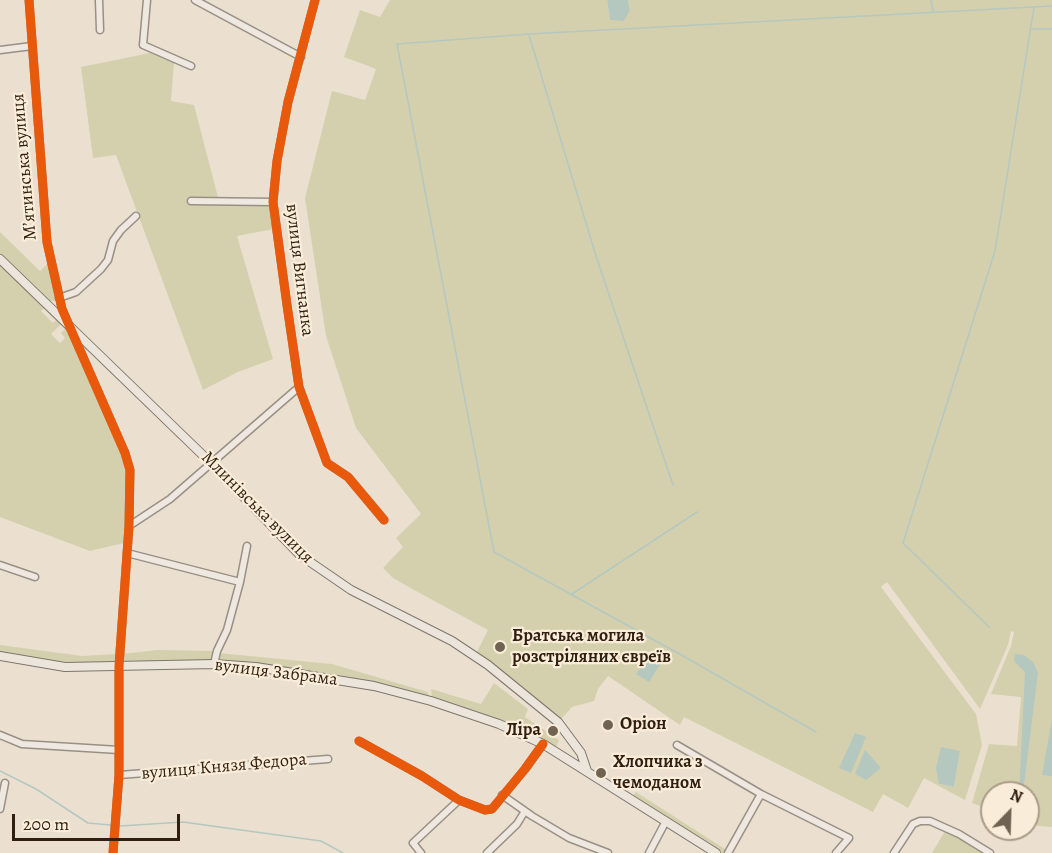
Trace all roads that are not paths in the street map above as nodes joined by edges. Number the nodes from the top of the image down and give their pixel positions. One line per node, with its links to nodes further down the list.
1 (29, 0): 7 (street, Мʼятинська вулиця)
2 (99, 0): 6 (street)
3 (147, 0): 10 (street)
4 (195, 0): 9 (street)
5 (315, 0): 9 (street, вулиця Вигнанка)
6 (100, 30)
7 (32, 46): 8 (street); 15 (street, Мʼятинська вулиця)
8 (0, 50)
9 (301, 57): 12 (street, вулиця Вигнанка)
10 (191, 66)
11 (191, 201): 12 (street)
12 (273, 202): 17 (street, вулиця Вигнанка)
13 (136, 216): 15 (street)
14 (0, 259): 16 (main road, Млинівська вулиця)
15 (59, 298): 16 (street, Мʼятинська вулиця)
16 (71, 329): 18 (main road, Млинівська вулиця); 20 (street, Мʼятинська вулиця)
17 (299, 387): 18 (street); 19 (street, вулиця Вигнанка)
18 (212, 464): 20 (street); 35 (main road, Млинівська вулиця)
19 (384, 520)
20 (129, 526): 22 (street, Мʼятинська вулиця)
21 (247, 546): 25 (street)
22 (126, 553): 25 (street); 28 (street, Мʼятинська вулиця)
23 (0, 565): 24 (street)
24 (35, 577)
25 (240, 582): 27 (street)
26 (0, 656): 28 (main road, вулиця Забрама)
27 (214, 664): 28 (main road, вулиця Забрама); 31 (main road, вулиця Забрама)
28 (119, 666): 33 (street, Мʼятинська вулиця)
29 (0, 735): 33 (street)
30 (359, 741): 40 (street)
31 (543, 744): 35 (main road, вулиця Забрама); 39 (street)
32 (677, 745): 38 (street)
33 (119, 750): 36 (street, Мʼятинська вулиця)
34 (328, 759): 36 (street, вулиця Князя Федора)
35 (587, 771): 43 (main road, вулиця Забрама)
36 (119, 776): 44 (street, Мʼятинська вулиця)
37 (5, 783): 41 (street)
38 (761, 794): 50 (street); 51 (street)
39 (502, 795): 40 (street); 42 (street)
40 (459, 800): 45 (street)
41 (0, 809)
42 (525, 811): 46 (street); 47 (street)
43 (666, 821): 48 (street); 49 (main road, вулиця Забрама)
44 (113, 853)
45 (421, 853)
46 (487, 853)
47 (608, 853)
48 (649, 853)
49 (716, 853)
50 (728, 853)
51 (836, 853)
52 (894, 853): 53 (street)
53 (990, 853)

